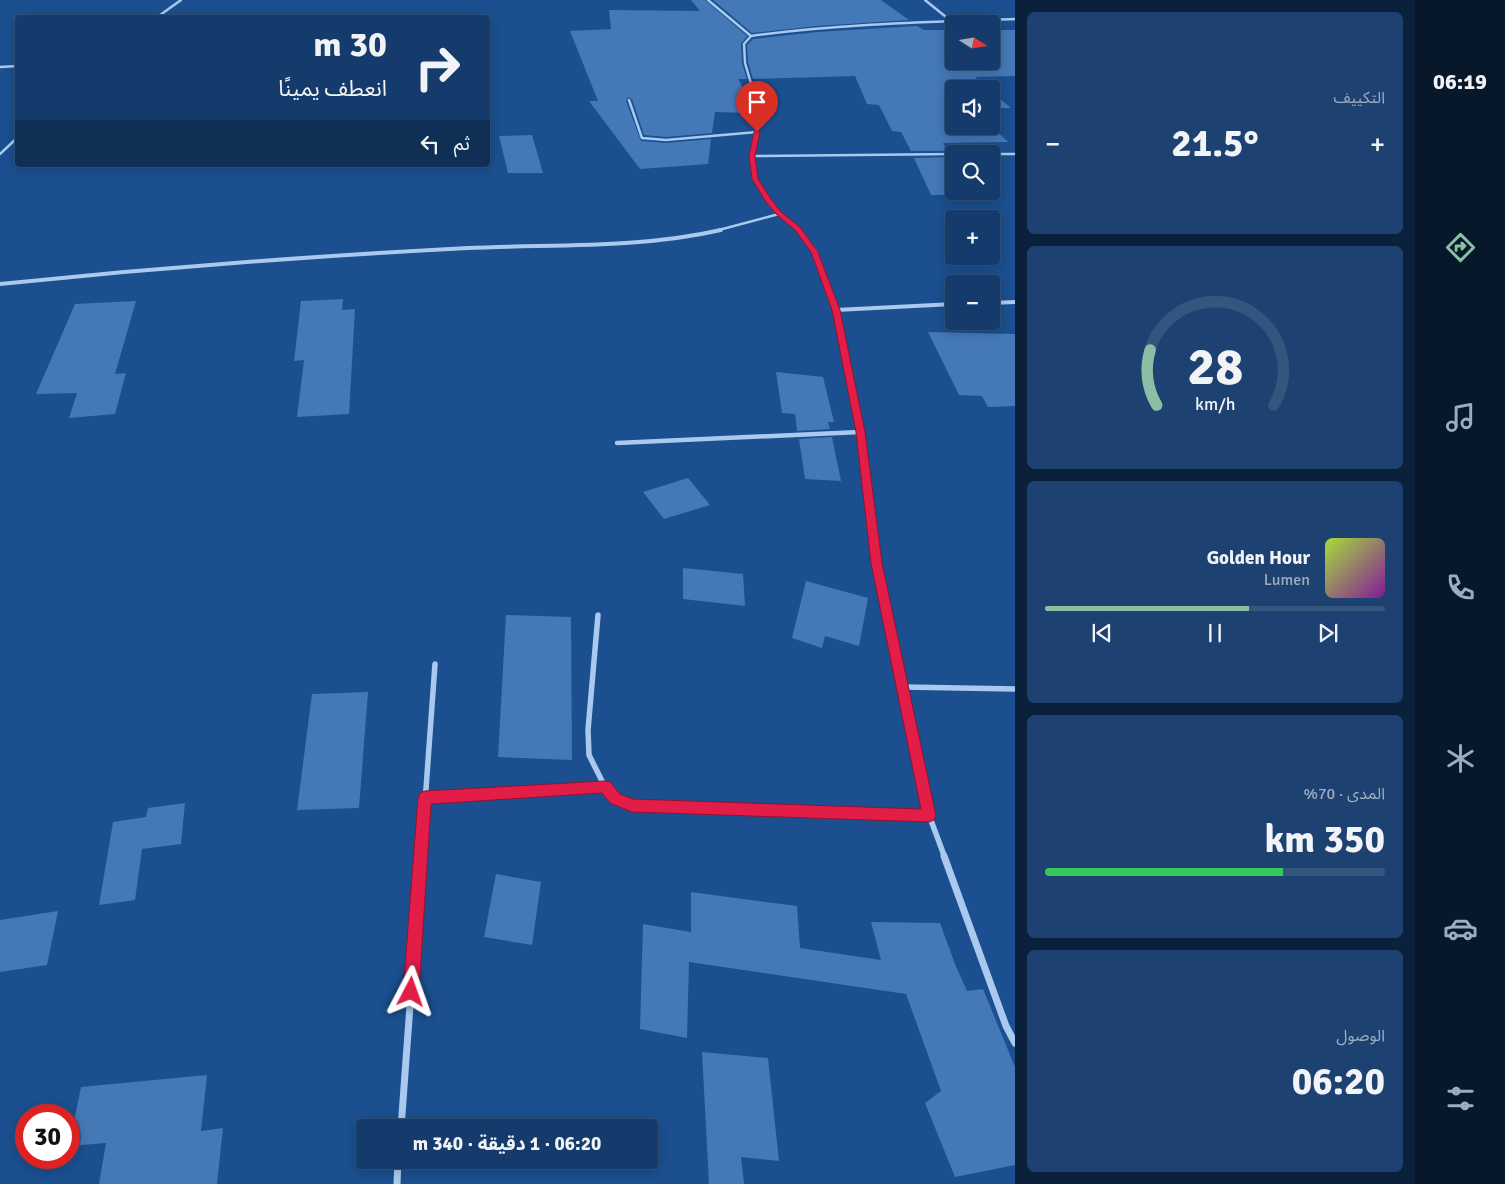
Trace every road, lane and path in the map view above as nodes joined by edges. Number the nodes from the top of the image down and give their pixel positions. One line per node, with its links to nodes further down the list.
1 (181, 0): 4 (street)
2 (708, 0): 9 (street)
3 (924, 0): 5 (street)
4 (160, 15)
5 (945, 17)
6 (1015, 19): 7 (street)
7 (1000, 20)
8 (945, 22): 9 (street)
9 (750, 36): 13 (street)
10 (15, 66): 11 (street)
11 (0, 67)
12 (629, 100): 13 (street)
13 (757, 132): 19 (street)
14 (15, 140): 15 (street)
15 (0, 154)
16 (945, 154): 19 (street)
17 (1000, 154): 18 (street)
18 (1015, 154)
19 (752, 156): 20 (street)
20 (779, 214): 21 (street); 25 (street)
21 (0, 284)
22 (1015, 302): 23 (street)
23 (1000, 303)
24 (945, 304): 25 (street)
25 (836, 310): 26 (street)
26 (860, 432): 27 (street); 30 (street)
27 (617, 443)
28 (598, 615): 32 (street)
29 (435, 664): 33 (street)
30 (903, 687): 31 (street); 34 (street)
31 (1015, 689)
32 (605, 787): 33 (street); 34 (street)
33 (425, 798): 36 (street)
34 (929, 816): 35 (street)
35 (1015, 1043)
36 (402, 1119)
37 (397, 1169): 38 (street)
38 (396, 1184)

